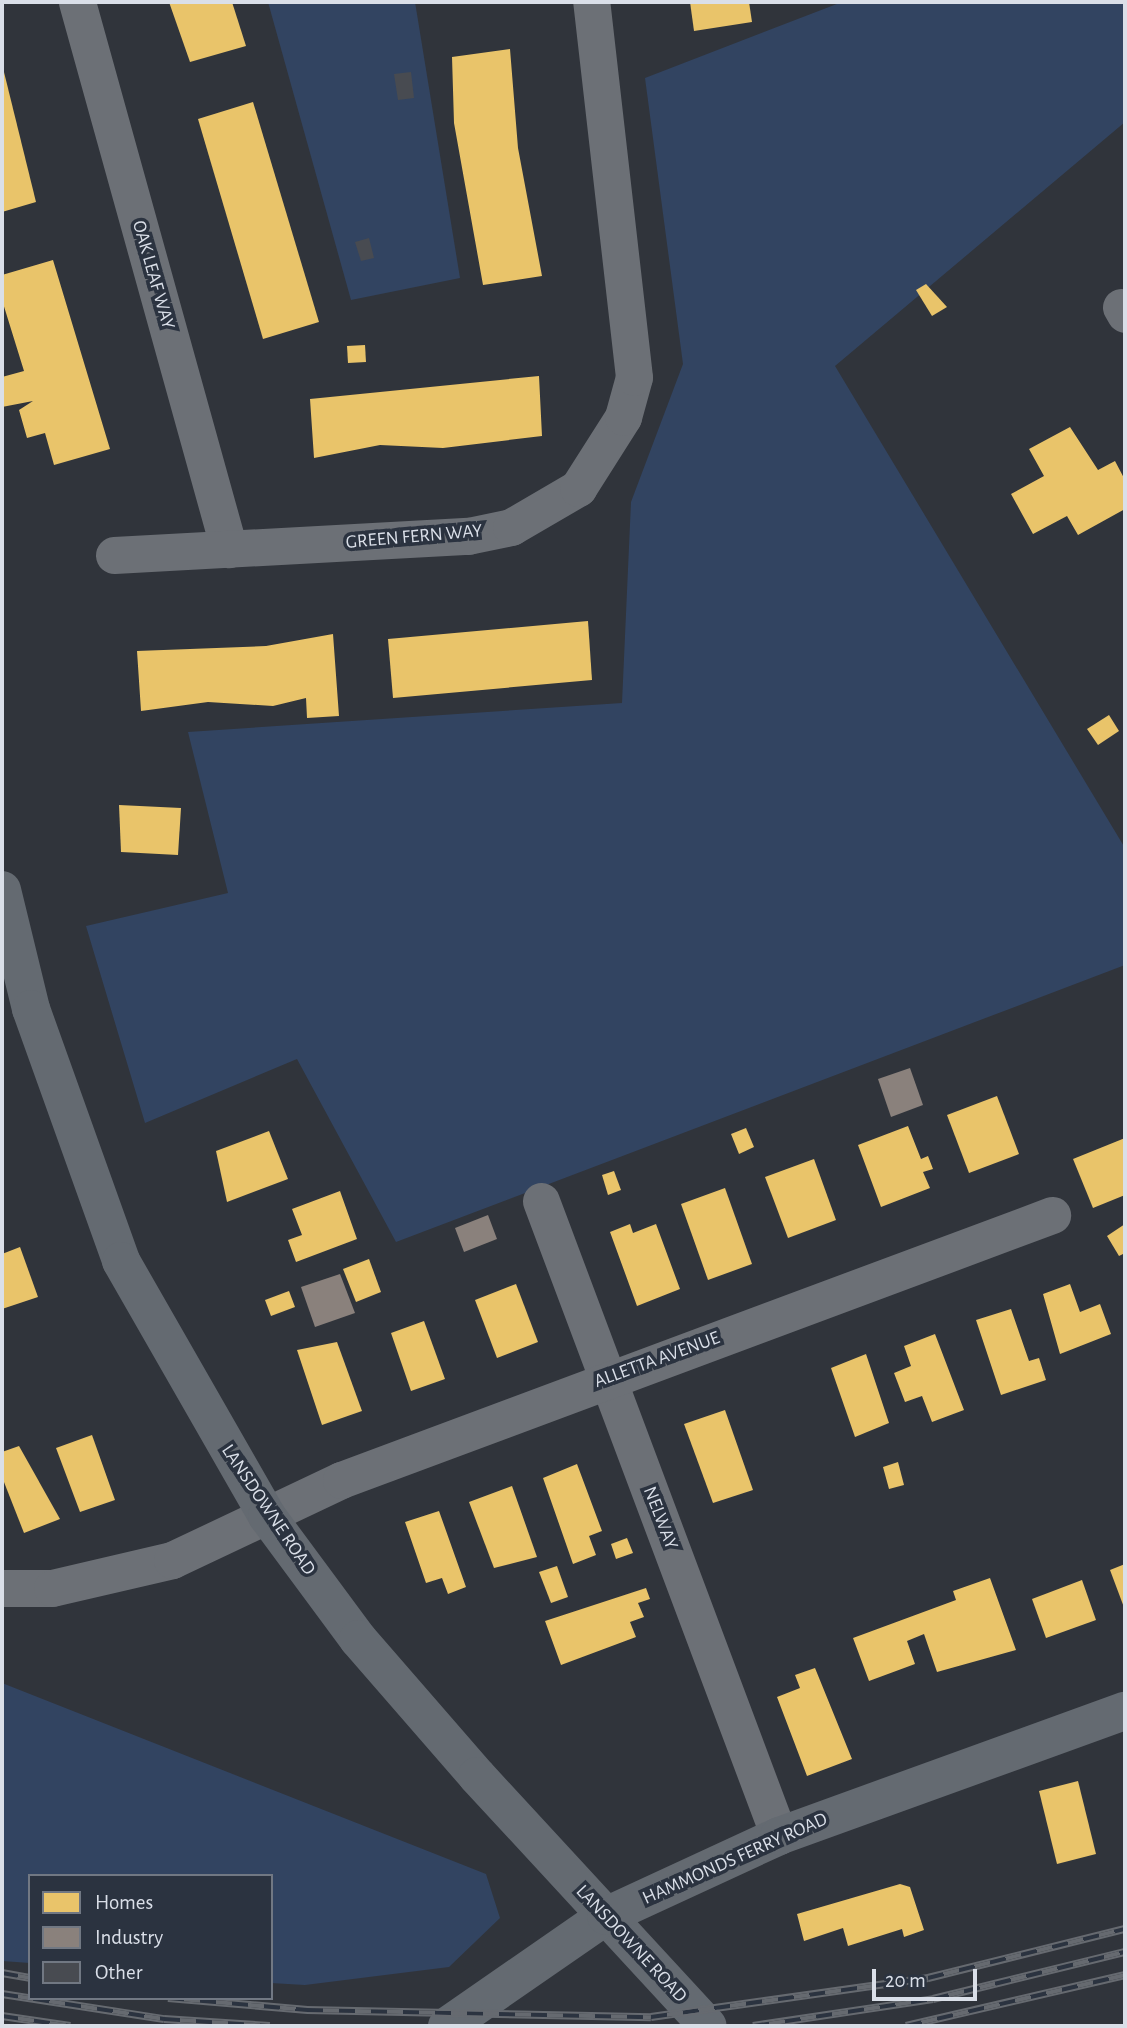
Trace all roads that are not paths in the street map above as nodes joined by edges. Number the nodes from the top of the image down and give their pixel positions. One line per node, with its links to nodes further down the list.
1 (77, 2): 3 (street, OAK LEAF WAY)
2 (592, 2): 3 (street, GREEN FERN WAY)
3 (229, 549): 4 (street, GREEN FERN WAY)
4 (114, 555)
5 (2, 890): 9 (street, LANSDOWNE ROAD)
6 (541, 1201): 8 (street, NELWAY)
7 (1052, 1215): 8 (street, ALLETTA AVENUE)
8 (607, 1378): 9 (street, ALLETTA AVENUE); 12 (street, NELWAY)
9 (267, 1516): 10 (street, ALLETTA AVENUE); 13 (street, LANSDOWNE ROAD)
10 (2, 1588)
11 (1125, 1711): 12 (street, HAMMONDS FERRY ROAD)
12 (779, 1836): 13 (street, HAMMONDS FERRY ROAD)
13 (606, 1916): 14 (street, HAMMONDS FERRY ROAD); 15 (street, LANSDOWNE ROAD)
14 (447, 2026)
15 (708, 2026)

